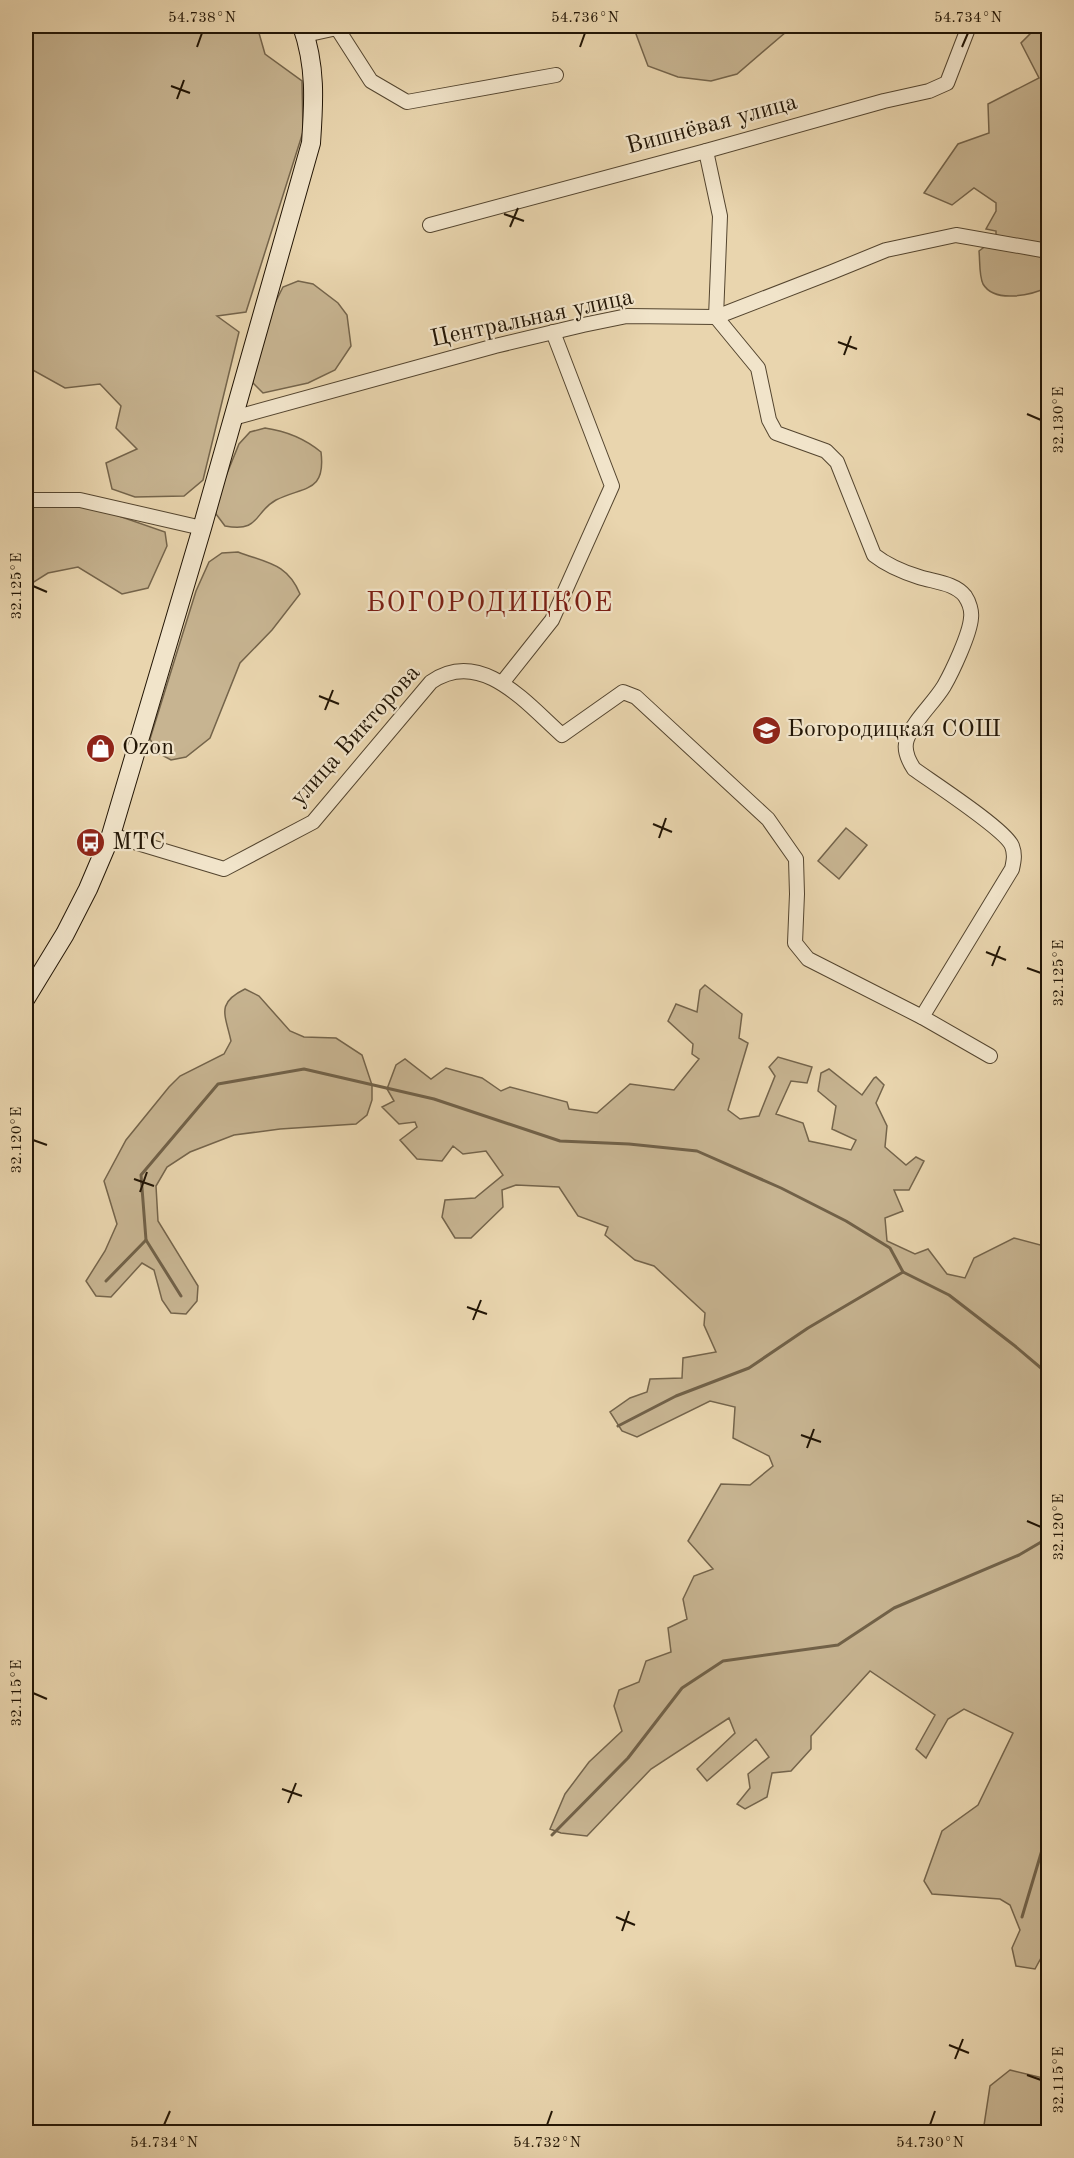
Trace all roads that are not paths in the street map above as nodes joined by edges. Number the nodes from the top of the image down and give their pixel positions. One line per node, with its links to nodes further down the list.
1 (969, 26): 4 (street, Вишнёвая улица)
2 (303, 30): 3 (street); 9 (street)
3 (556, 75)
4 (706, 151): 5 (street, Вишнёвая улица); 7 (street)
5 (430, 225)
6 (1048, 251): 7 (street, Центральная улица)
7 (716, 316): 8 (street, Центральная улица); 15 (street)
8 (553, 332): 9 (street, Центральная улица); 12 (street)
9 (233, 418): 11 (street)
10 (26, 500): 11 (street)
11 (202, 528): 13 (street)
12 (502, 683): 13 (street, улица Викторова); 15 (street, улица Викторова)
13 (111, 835): 14 (street)
14 (26, 999)
15 (922, 1017): 16 (street)
16 (990, 1056)

